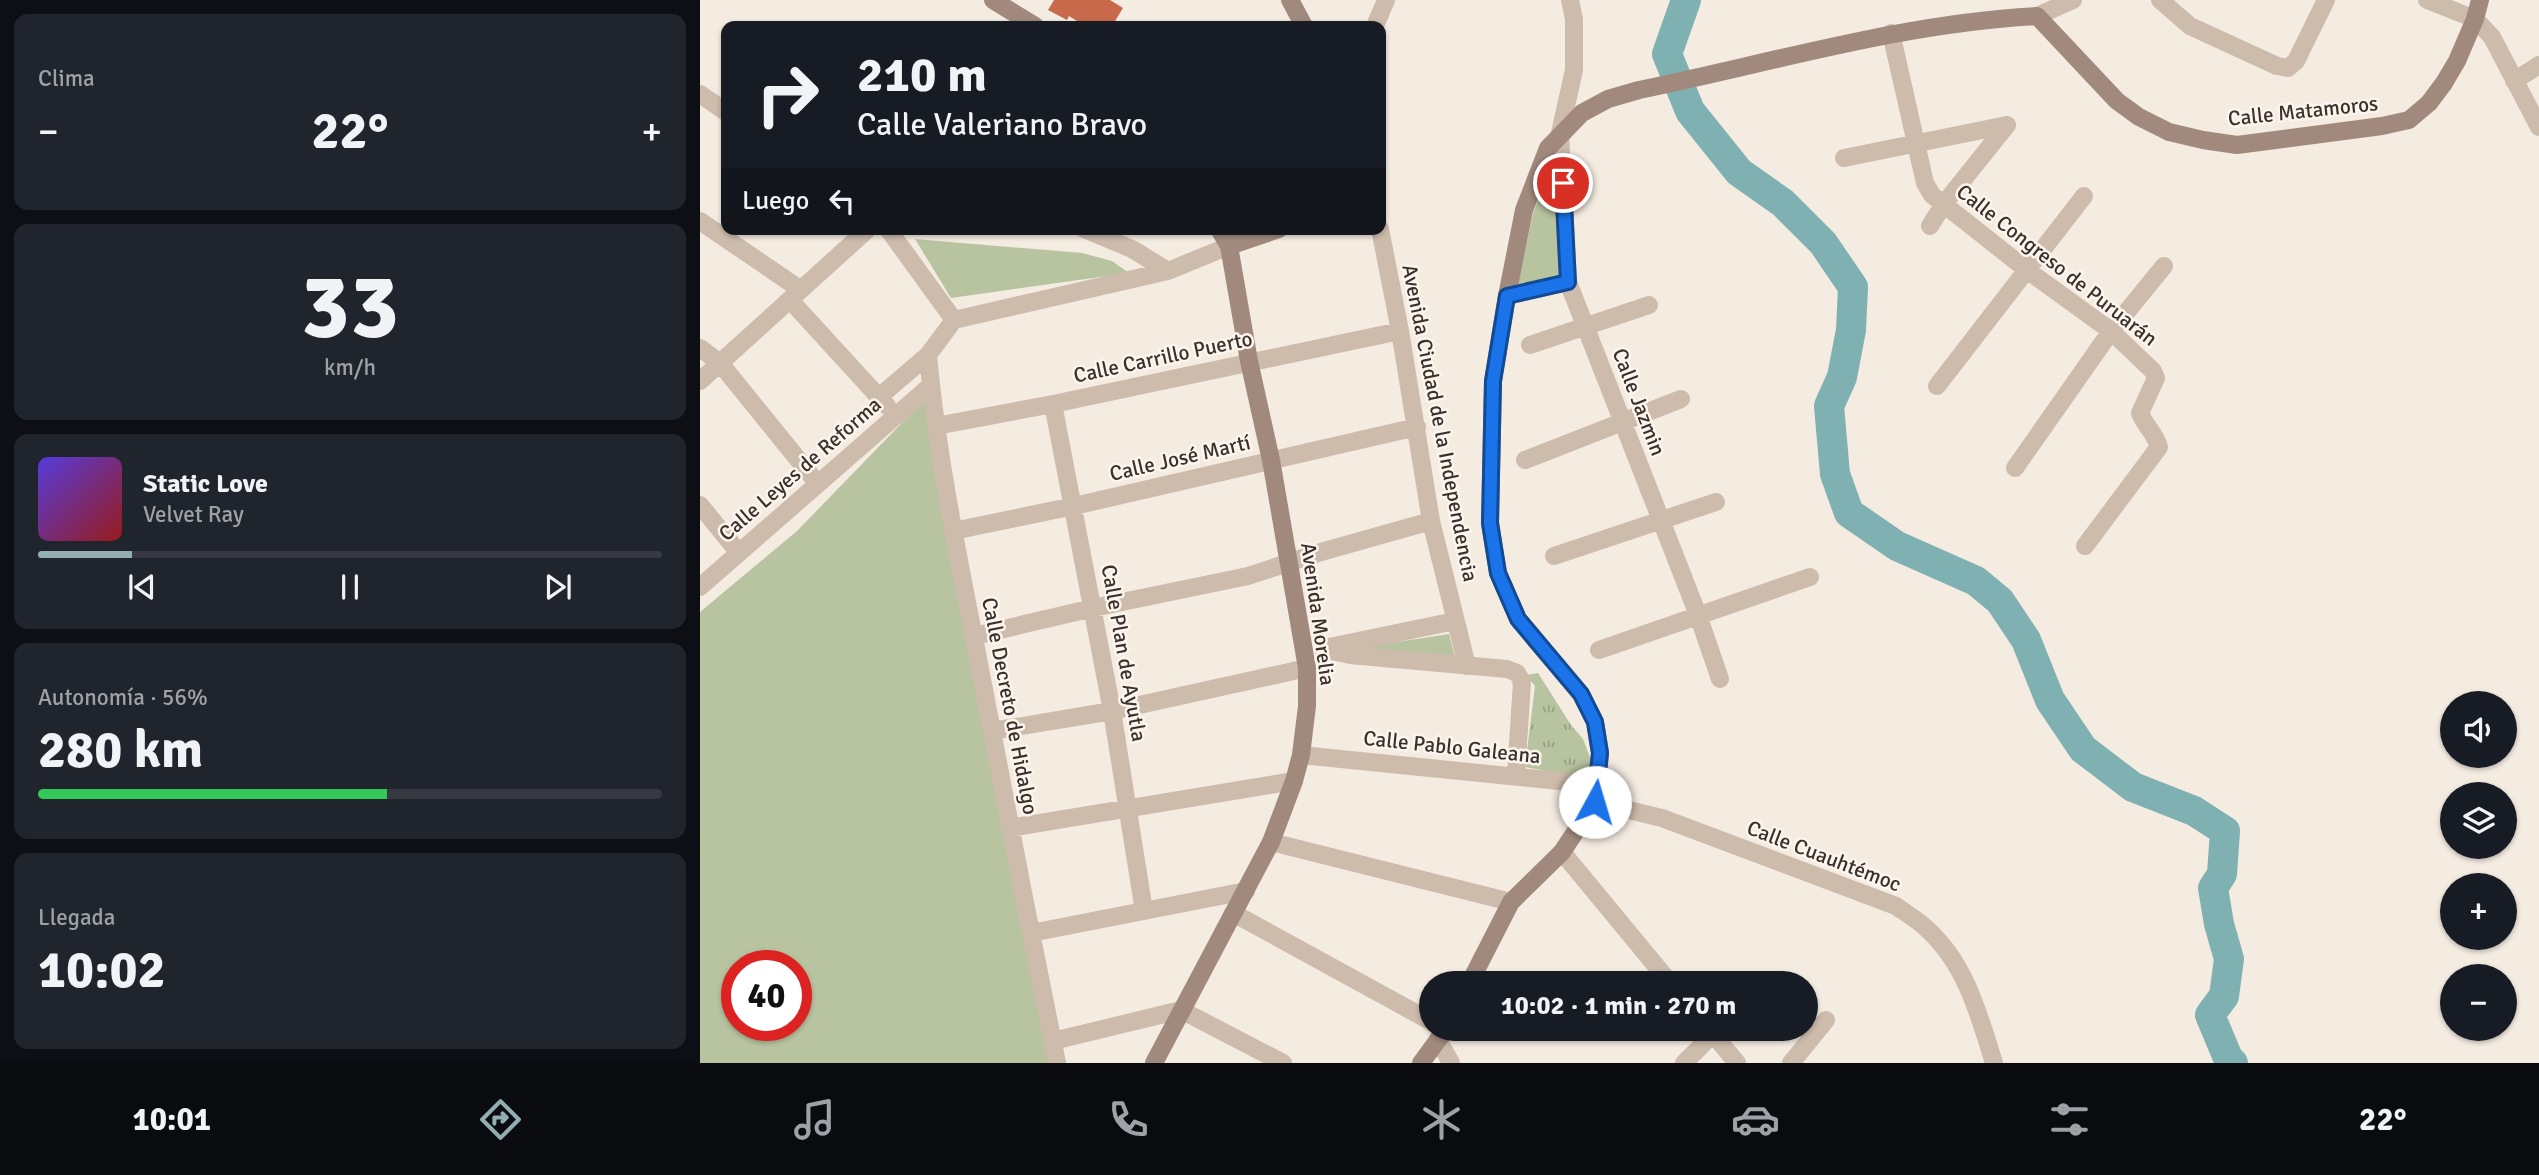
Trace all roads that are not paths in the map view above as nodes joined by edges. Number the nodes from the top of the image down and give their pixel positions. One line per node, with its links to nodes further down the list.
1 (993, 0): 12 (street)
2 (1290, 0): 13 (street)
3 (1386, 0): 14 (street)
4 (1570, 0): 21 (street, Calle Jazmin)
5 (2073, 0): 10 (street)
6 (2160, 0): 7 (street)
7 (2326, 0)
8 (2427, 0): 11 (street)
9 (2480, 0): 11 (street)
10 (2037, 16): 11 (street, Calle Matamoros); 15 (street)
11 (2475, 19): 17 (street)
12 (1027, 21)
13 (1301, 21)
14 (1377, 21)
15 (1891, 33): 21 (street); 22 (street, Calle Congreso de Puruarán)
16 (2539, 65): 17 (street)
17 (2514, 81): 20 (street)
18 (700, 94): 19 (street)
19 (721, 109)
20 (2539, 127)
21 (1560, 133): 38 (street, Calle Jazmin); 40 (street)
22 (1915, 142): 23 (street); 25 (street, Calle Congreso de Puruarán); 25 (street)
23 (1844, 158)
24 (2084, 196): 36 (street)
25 (1943, 205): 27 (street); 36 (street, Calle Congreso de Puruarán)
26 (700, 221): 39 (street)
27 (1930, 226)
28 (862, 235): 39 (street)
29 (892, 235): 42 (street)
30 (1098, 235): 37 (street)
31 (1223, 235): 34 (street, Avenida Morelia)
32 (1261, 235): 34 (street)
33 (1381, 235): 44 (street, Avenida Ciudad de la Independencia)
34 (1229, 246): 37 (street); 49 (street, Avenida Morelia)
35 (2164, 266): 45 (street)
36 (2027, 270): 45 (street, Calle Congreso de Puruarán); 53 (street)
37 (1168, 271): 42 (street)
38 (1568, 282): 40 (street); 43 (street, Calle Jazmin)
39 (796, 295): 50 (street); 54 (street)
40 (1507, 296): 92 (street)
41 (1649, 305): 43 (street)
42 (954, 320): 48 (street, Calle Leyes de Reforma)
43 (1586, 328): 46 (street); 58 (street, Calle Jazmin)
44 (1400, 331): 49 (street, Calle Carrillo Puerto); 60 (street, Avenida Ciudad de la Independencia)
45 (2111, 331): 63 (street); 71 (street, Calle Congreso de Puruarán)
46 (1530, 345)
47 (700, 348): 50 (street)
48 (928, 355): 52 (street, Calle Decreto de Hidalgo); 54 (street, Calle Leyes de Reforma)
49 (1249, 361): 56 (street, Calle Carrillo Puerto); 61 (street, Avenida Morelia)
50 (720, 363): 51 (street); 64 (street)
51 (700, 381)
52 (930, 386): 57 (street, Calle Leyes de Reforma); 59 (street, Calle Decreto de Hidalgo)
53 (1937, 386)
54 (879, 397): 57 (street)
55 (1681, 399): 58 (street)
56 (1053, 404): 59 (street, Calle Carrillo Puerto); 67 (street, Calle Plan de Ayutla)
57 (896, 416): 64 (street, Calle Leyes de Reforma)
58 (1623, 422): 62 (street); 68 (street, Calle Jazmin)
59 (936, 426): 70 (street, Calle Decreto de Hidalgo)
60 (1417, 427): 61 (street, Calle José Martí); 69 (street, Avenida Ciudad de la Independencia)
61 (1271, 460): 67 (street, Calle José Martí); 74 (street, Avenida Morelia)
62 (1525, 460)
63 (2015, 468)
64 (818, 484): 72 (street, Calle Leyes de Reforma)
65 (1716, 502): 68 (street)
66 (700, 505): 72 (street)
67 (1074, 506): 70 (street, Calle José Martí); 77 (street, Calle Plan de Ayutla)
68 (1661, 521): 73 (street); 78 (street, Calle Jazmin)
69 (1431, 522): 74 (street); 79 (street, Avenida Ciudad de la Independencia)
70 (953, 531): 80 (street, Calle Decreto de Hidalgo)
71 (2085, 547)
72 (739, 553): 76 (street, Calle Leyes de Reforma)
73 (1554, 556)
74 (1288, 564): 77 (street); 82 (street, Avenida Morelia)
75 (1810, 577): 78 (street)
76 (700, 587)
77 (1093, 608): 80 (street); 87 (street, Calle Plan de Ayutla)
78 (1698, 615): 83 (street); 86 (street, Calle Jazmin)
79 (1455, 621): 81 (street); 84 (street, Avenida Ciudad de la Independencia)
80 (974, 636): 88 (street, Calle Decreto de Hidalgo)
81 (1323, 649): 82 (street); 84 (street)
82 (1303, 650): 85 (street, Avenida Morelia)
83 (1599, 650)
84 (1467, 666): 90 (street)
85 (1307, 668): 87 (street); 89 (street, Avenida Morelia)
86 (1720, 679)
87 (1112, 711): 88 (street); 93 (street, Calle Plan de Ayutla)
88 (992, 731): 94 (street, Calle Decreto de Hidalgo)
89 (1301, 755): 90 (street, Calle Pablo Galeana); 91 (street, Avenida Morelia)
90 (1516, 775): 92 (street, Calle Pablo Galeana)
91 (1294, 781): 93 (street); 95 (street, Avenida Morelia)
92 (1597, 794): 96 (street); 120 (street, Calle Cuauhtémoc)
93 (1128, 810): 94 (street); 99 (street, Calle Plan de Ayutla)
94 (1009, 828): 101 (street, Calle Decreto de Hidalgo)
95 (1270, 842): 97 (street, Avenida Morelia); 98 (street)
96 (1562, 852): 98 (street); 103 (street)
97 (1246, 891): 99 (street); 100 (street, Avenida Morelia)
98 (1511, 902): 102 (street)
99 (1144, 911): 101 (street)
100 (1233, 913): 104 (street, Avenida Morelia); 105 (street)
101 (1031, 933): 107 (street, Calle Decreto de Hidalgo)
102 (1476, 971)
103 (1660, 971)
104 (1181, 1010): 107 (street); 113 (street, Avenida Morelia); 114 (street)
105 (1419, 1015)
106 (1826, 1020): 119 (street)
107 (1053, 1041): 112 (street, Calle Decreto de Hidalgo)
108 (1437, 1041): 115 (street)
109 (1445, 1041): 116 (street)
110 (1703, 1041): 117 (street)
111 (1719, 1041): 118 (street)
112 (1057, 1063)
113 (1154, 1063)
114 (1283, 1063)
115 (1421, 1063)
116 (1451, 1063)
117 (1684, 1063)
118 (1737, 1063)
119 (1791, 1063)
120 (1994, 1063)

